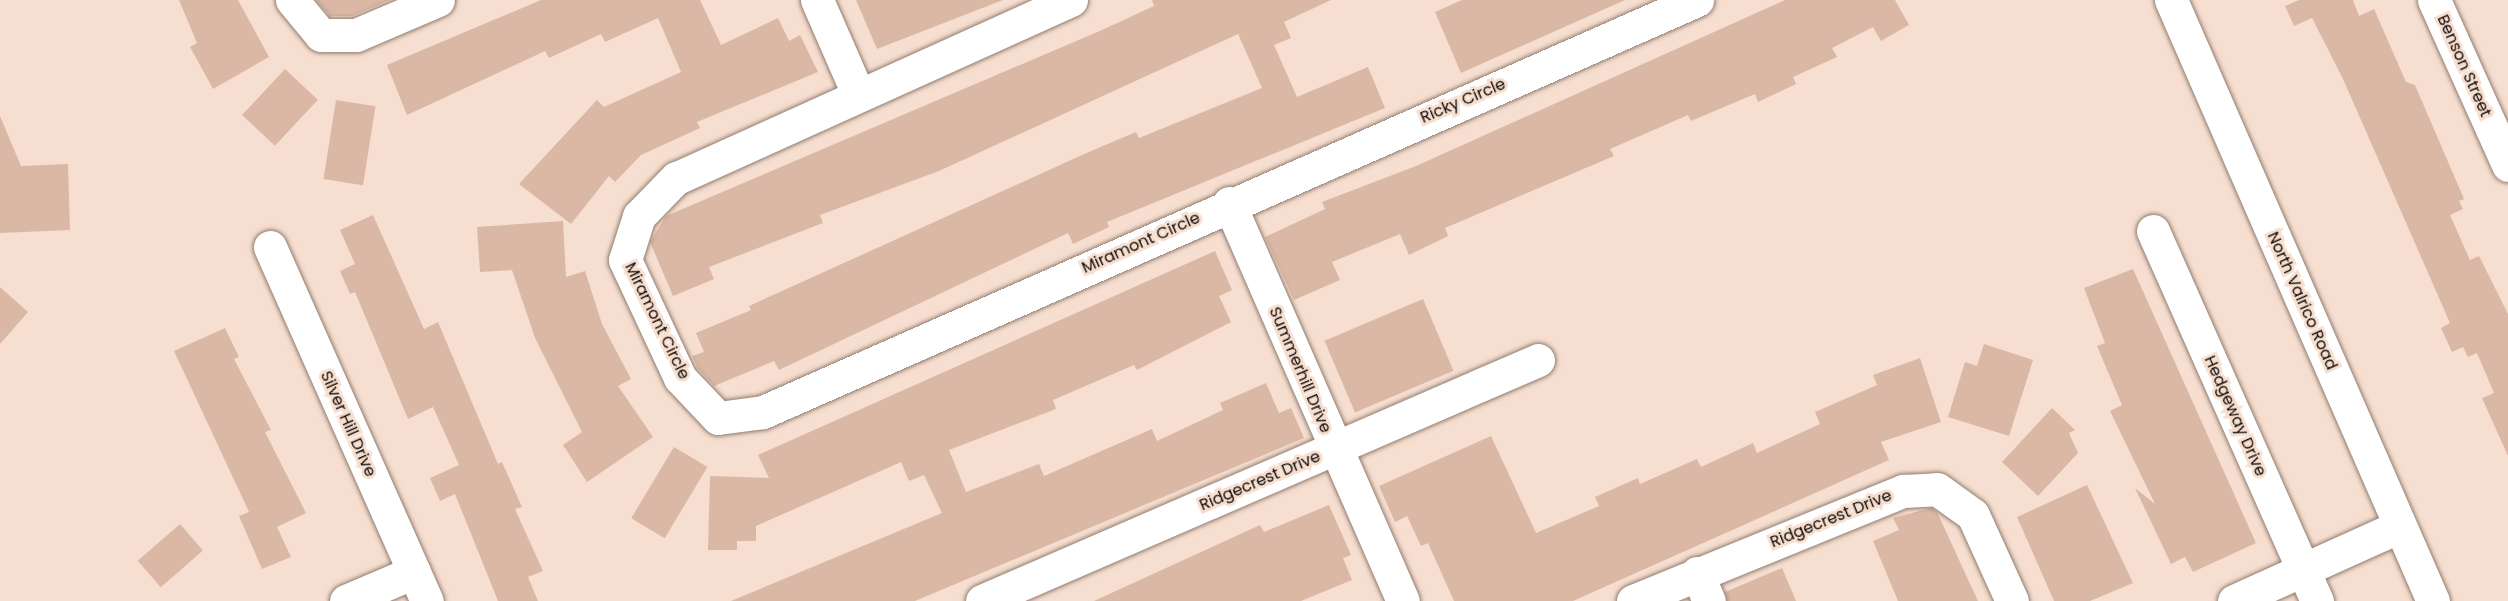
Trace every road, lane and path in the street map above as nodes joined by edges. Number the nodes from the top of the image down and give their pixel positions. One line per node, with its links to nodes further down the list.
1 (292, 0): 2 (street)
2 (438, 0)
3 (817, 0): 8 (street)
4 (1071, 0): 8 (street, Miramont Circle)
5 (1698, 0): 10 (street, Ricky Circle)
6 (2171, 0): 15 (street, North Valrico Road)
7 (2434, 0): 9 (street, Benson Street)
8 (858, 94): 10 (street, Miramont Circle)
9 (2508, 165)
10 (1229, 203): 14 (street, Summerhill Drive)
11 (2153, 231): 16 (street, Hedgeway Drive)
12 (270, 247): 17 (street, Silver Hill Drive)
13 (1538, 360): 14 (street, Ridgecrest Drive)
14 (1334, 449): 21 (street, Ridgecrest Drive); 22 (street, Summerhill Drive)
15 (2400, 526): 16 (street); 27 (street, North Valrico Road)
16 (2304, 571): 25 (street); 26 (street, Hedgeway Drive)
17 (414, 572): 19 (street); 20 (street, Silver Hill Drive)
18 (1703, 587): 23 (street, Ridgecrest Drive); 24 (street, Ridgecrest Drive)
19 (346, 601)
20 (427, 601)
21 (982, 601)
22 (1403, 601)
23 (1633, 601)
24 (2012, 601)
25 (2234, 601)
26 (2317, 601)
27 (2433, 601)

